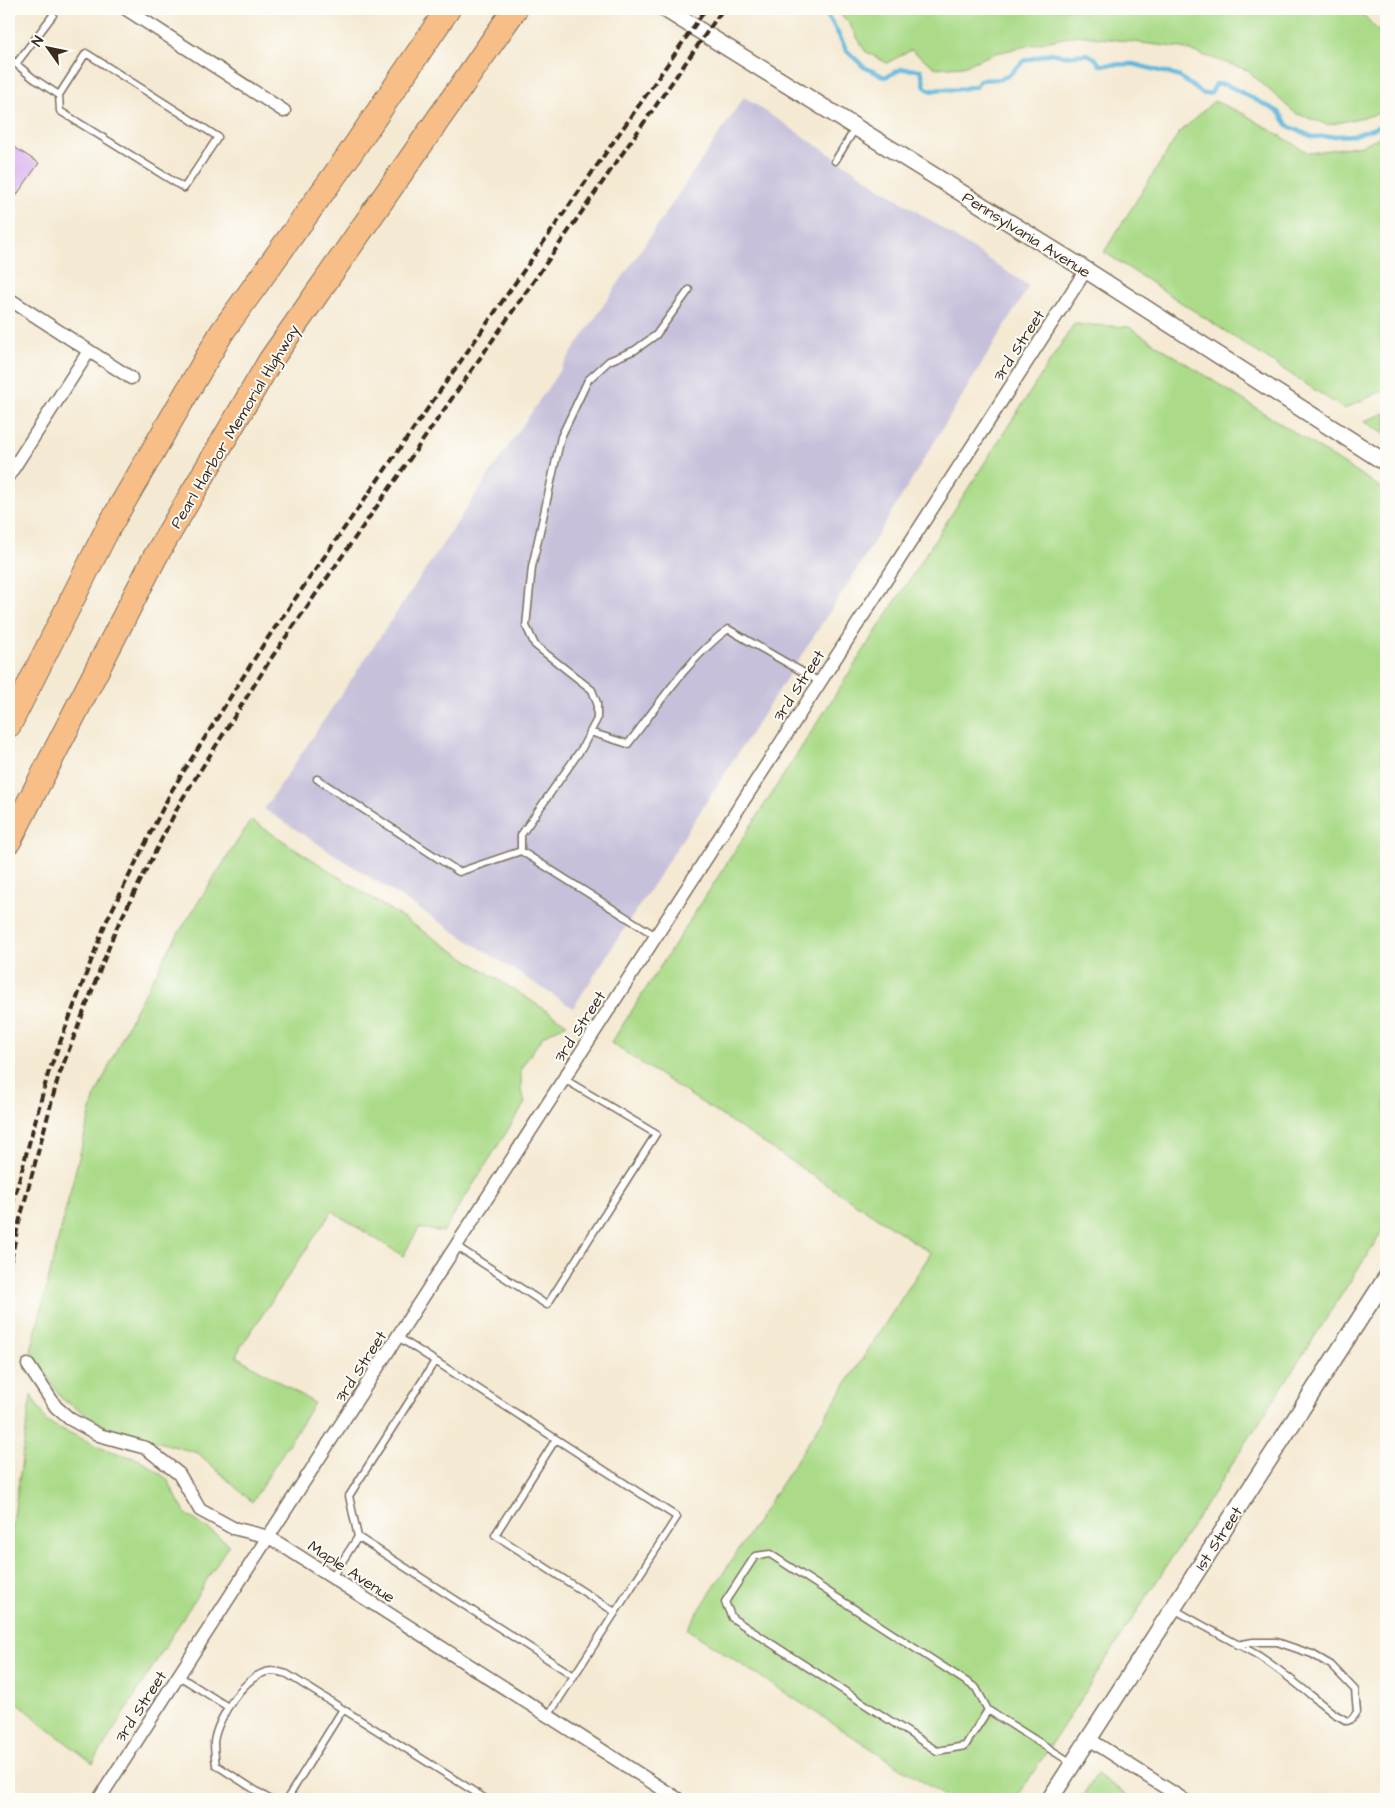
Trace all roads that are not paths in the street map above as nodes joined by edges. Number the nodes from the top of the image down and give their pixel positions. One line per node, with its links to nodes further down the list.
1 (51, 9): 7 (lane)
2 (126, 9): 9 (street)
3 (448, 9): 20 (highway)
4 (515, 9): 23 (highway, Pearl Harbor Memorial Highway)
5 (665, 9): 10 (street, Pennsylvania Avenue)
6 (9, 58): 7 (lane)
7 (16, 64): 8 (lane)
8 (59, 95): 8 (lane)
9 (284, 111)
10 (856, 128): 11 (lane); 12 (street, Pennsylvania Avenue)
11 (835, 162)
12 (1086, 270): 17 (street, Pennsylvania Avenue); 19 (street, 3rd Street)
13 (689, 290): 21 (lane)
14 (9, 299): 15 (street)
15 (89, 351): 16 (street); 18 (street)
16 (130, 378)
17 (1386, 463)
18 (9, 475)
19 (820, 682): 21 (lane); 25 (street, 3rd Street)
20 (9, 725)
21 (590, 732): 24 (lane)
22 (317, 779): 24 (lane)
23 (9, 841)
24 (521, 851): 25 (lane)
25 (656, 936): 26 (street, 3rd Street)
26 (564, 1079): 27 (street, 3rd Street); 27 (lane)
27 (456, 1246): 29 (street, 3rd Street)
28 (1386, 1278): 36 (street, 1st Street)
29 (398, 1337): 30 (lane); 33 (street, 3rd Street)
30 (435, 1361): 32 (lane); 34 (lane)
31 (28, 1365): 33 (street, Maple Avenue)
32 (556, 1439): 37 (lane); 37 (lane)
33 (269, 1537): 35 (street, Maple Avenue); 39 (street, 3rd Street)
34 (358, 1537): 35 (lane); 40 (lane)
35 (332, 1577): 44 (street, Maple Avenue)
36 (1173, 1609): 38 (lane); 45 (street, 1st Street)
37 (615, 1612): 40 (lane)
38 (1237, 1645): 38 (lane)
39 (179, 1676): 41 (lane); 47 (street, 3rd Street)
40 (574, 1676): 44 (lane)
41 (228, 1707): 42 (lane); 48 (lane)
42 (343, 1709): 49 (lane); 50 (lane)
43 (988, 1710): 43 (lane); 46 (lane)
44 (548, 1716): 51 (street, Maple Avenue)
45 (1089, 1738): 46 (street, 1st Street); 53 (street)
46 (1073, 1764): 52 (street, 1st Street)
47 (99, 1799)
48 (269, 1799)
49 (287, 1799)
50 (486, 1799)
51 (678, 1799)
52 (1050, 1799)
53 (1183, 1799)

